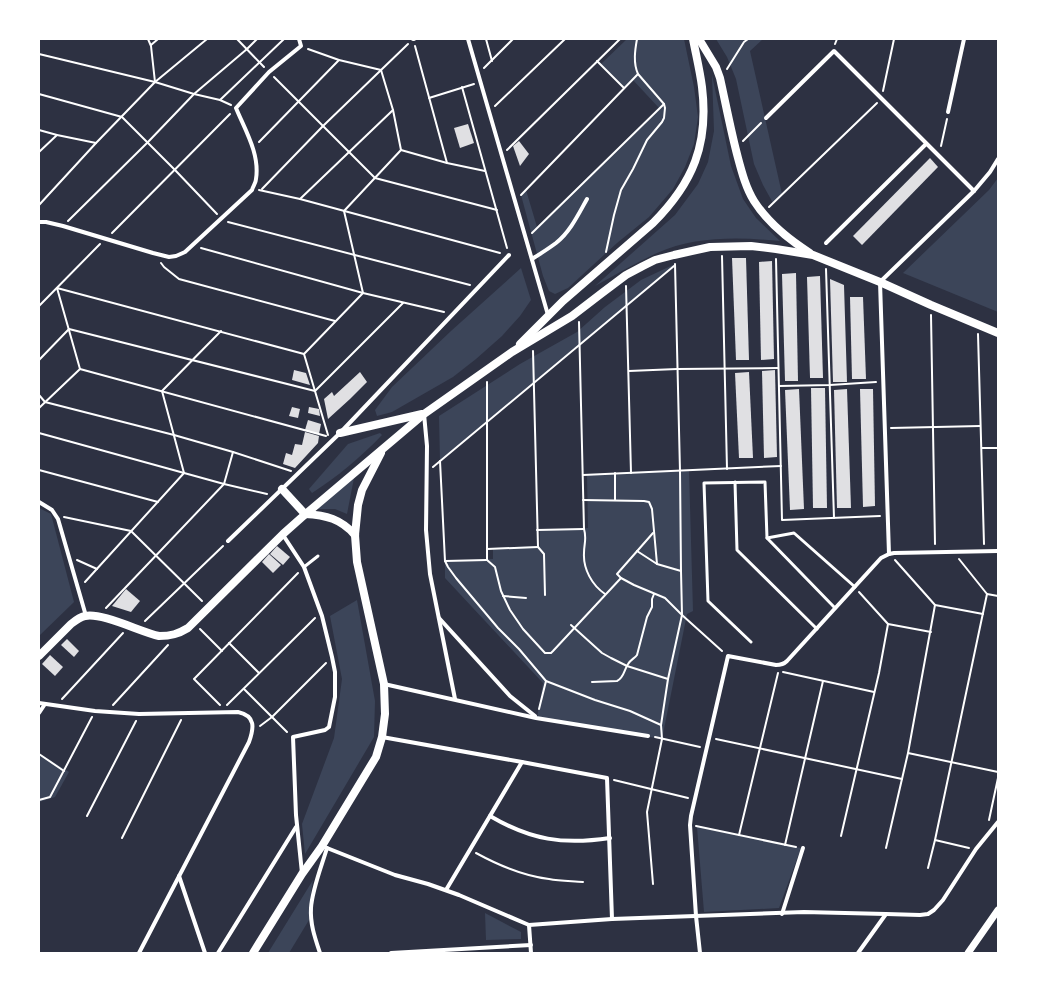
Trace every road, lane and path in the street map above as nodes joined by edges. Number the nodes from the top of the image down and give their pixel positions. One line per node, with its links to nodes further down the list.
1 (148, 39): 20 (path)
2 (158, 39): 20 (path)
3 (207, 39): 33 (path)
4 (237, 39): 22 (path)
5 (257, 39): 22 (path)
6 (284, 39): 27 (path)
7 (299, 39): 21 (street)
8 (413, 39): 28 (path); 39 (path)
9 (468, 39): 31 (street)
10 (486, 39): 26 (path)
11 (513, 39): 26 (path)
12 (565, 39): 46 (path)
13 (620, 39): 25 (path)
14 (637, 39): 32 (path)
15 (694, 39): 94 (main road)
16 (699, 39): 90 (main road)
17 (748, 39): 30 (path)
18 (894, 39): 40 (path)
19 (964, 39): 47 (street)
20 (151, 46): 33 (path)
21 (301, 46): 24 (path); 29 (street)
22 (247, 49): 27 (path); 38 (path)
23 (39, 54): 33 (path)
24 (339, 60): 28 (path); 42 (path)
25 (598, 60): 36 (path); 61 (path)
26 (492, 61): 31 (path)
27 (260, 62): 29 (path); 41 (path)
28 (382, 70): 45 (path); 50 (path)
29 (269, 72): 42 (path); 44 (street)
30 (724, 73)
31 (478, 74): 34 (street)
32 (638, 74): 36 (path); 43 (path)
33 (155, 82): 38 (path); 48 (path)
34 (481, 82): 35 (path); 46 (street)
35 (462, 87): 39 (path); 66 (path)
36 (624, 88): 73 (path)
37 (39, 94): 48 (path)
38 (194, 94): 41 (path); 53 (path)
39 (429, 98): 64 (path)
40 (881, 98): 49 (street); 56 (street); 75 (path)
41 (220, 100): 44 (path)
42 (298, 101): 50 (path); 57 (path)
43 (664, 104): 82 (path); 94 (path)
44 (236, 108): 57 (street); 65 (path)
45 (393, 110): 58 (path); 60 (path)
46 (489, 111): 61 (street)
47 (948, 112): 62 (path)
48 (122, 117): 53 (path); 55 (path)
49 (766, 118): 54 (path)
50 (323, 126): 60 (path); 69 (path)
51 (39, 130): 52 (path)
52 (56, 135): 55 (path); 59 (path)
53 (148, 142): 65 (path); 80 (path)
54 (742, 142)
55 (96, 144): 74 (path)
56 (926, 144): 62 (street); 83 (street)
57 (253, 148): 68 (street)
58 (401, 150): 64 (path); 67 (path)
59 (39, 152)
60 (349, 152): 67 (path); 71 (path)
61 (502, 155): 73 (street)
62 (939, 156): 70 (street)
63 (998, 159): 70 (street)
64 (447, 163): 66 (path)
65 (175, 170): 78 (path); 81 (path)
66 (486, 171): 76 (path)
67 (375, 178): 76 (path); 77 (path)
68 (252, 190): 69 (path); 78 (street)
69 (262, 190): 71 (path)
70 (974, 191): 96 (street)
71 (300, 199): 77 (path)
72 (586, 199): 91 (street)
73 (515, 202): 82 (street)
74 (39, 204)
75 (768, 208)
76 (496, 210): 89 (path)
77 (344, 211): 88 (path); 89 (path)
78 (221, 218): 84 (street); 88 (path)
79 (39, 222): 80 (street)
80 (63, 226): 81 (street)
81 (106, 238): 86 (street); 98 (path)
82 (526, 238): 91 (street)
83 (826, 243)
84 (192, 246): 86 (street); 100 (path)
85 (722, 252): 119 (path)
86 (153, 253): 107 (path)
87 (776, 254): 120 (path)
88 (355, 255): 99 (path); 100 (path)
89 (509, 255): 99 (street)
90 (813, 255): 96 (main road); 115 (main road)
91 (532, 259): 106 (street)
92 (675, 260): 93 (path)
93 (675, 265): 102 (path); 123 (path)
94 (602, 266): 106 (main road)
95 (826, 266): 127 (path)
96 (880, 282): 111 (main road); 125 (street)
97 (626, 283): 102 (path)
98 (57, 288): 103 (path); 109 (path); 110 (path)
99 (478, 288): 104 (street)
100 (363, 293): 101 (path); 107 (path)
101 (403, 303): 104 (path); 130 (path)
102 (627, 305): 113 (path); 124 (path)
103 (39, 306)
104 (454, 314): 140 (street)
105 (931, 315): 137 (path)
106 (548, 316): 115 (main road)
107 (336, 321): 116 (path)
108 (579, 321): 113 (path)
109 (69, 329): 117 (path); 118 (path); 121 (path)
110 (221, 331): 116 (path); 118 (path)
111 (998, 333)
112 (978, 336): 136 (path)
113 (580, 344): 126 (path); 156 (path)
114 (533, 348): 126 (path)
115 (512, 352): 122 (main road)
116 (304, 354): 130 (path)
117 (39, 360)
118 (193, 360): 129 (path); 130 (path)
119 (724, 368): 120 (path); 123 (path); 148 (path)
120 (778, 368): 128 (path)
121 (80, 369): 129 (path); 132 (path)
122 (487, 369): 134 (main road); 135 (path)
123 (677, 369): 124 (path); 150 (path)
124 (629, 371): 154 (path)
125 (883, 382): 127 (path); 138 (street)
126 (533, 383): 135 (path); 170 (path)
127 (830, 385): 128 (path); 168 (path)
128 (779, 386): 147 (path)
129 (162, 391): 130 (path); 141 (path)
130 (315, 391)
131 (39, 395): 132 (path)
132 (45, 402): 133 (path); 141 (path)
133 (39, 408)
134 (424, 414): 140 (main road); 144 (main road); 151 (street)
135 (487, 422): 146 (path); 178 (path)
136 (980, 426): 137 (path); 142 (path)
137 (932, 427): 138 (path); 182 (path)
138 (884, 429): 167 (street)
139 (39, 433): 152 (path)
140 (340, 433): 155 (street)
141 (174, 435): 145 (path); 152 (path)
142 (982, 448): 143 (path); 180 (path)
143 (998, 448)
144 (383, 449): 165 (main road); 174 (main road)
145 (233, 452): 155 (path); 158 (path)
146 (440, 461): 151 (path); 189 (path)
147 (781, 466): 148 (path); 168 (path)
148 (727, 468): 150 (path)
149 (39, 470): 164 (path)
150 (680, 471): 154 (path); 193 (path)
151 (427, 472): 213 (street)
152 (184, 473): 158 (path); 164 (path)
153 (614, 473): 154 (path); 156 (path); 162 (path)
154 (631, 473)
155 (297, 475): 159 (street)
156 (583, 475): 161 (path)
157 (735, 482): 175 (lane); 220 (lane); 223 (lane)
158 (224, 484): 160 (path); 186 (path)
159 (282, 489): 160 (street); 165 (main road)
160 (276, 496): 176 (street)
161 (583, 500): 162 (path); 169 (path)
162 (615, 500): 172 (path)
163 (39, 502): 166 (street)
164 (158, 502): 171 (path)
165 (305, 514): 173 (main road); 174 (main road)
166 (55, 515): 171 (path); 185 (street)
167 (887, 516): 168 (path); 184 (street)
168 (834, 518)
169 (584, 529): 170 (path); 198 (path)
170 (537, 530): 177 (path)
171 (131, 531): 186 (path); 192 (path)
172 (654, 533): 179 (path); 190 (path)
173 (283, 534): 191 (street); 206 (main road)
174 (355, 535): 235 (main road)
175 (767, 538): 196 (lane); 207 (lane)
176 (228, 541): 195 (path)
177 (538, 547): 178 (path); 202 (path)
178 (488, 549): 188 (path)
179 (637, 551): 190 (path); 194 (path)
180 (984, 551): 181 (street); 183 (street)
181 (998, 551)
182 (935, 552): 183 (street); 184 (street)
183 (953, 552): 200 (path)
184 (889, 554): 196 (street); 205 (path)
185 (69, 556): 192 (path); 197 (street)
186 (156, 556): 195 (path); 208 (path)
187 (318, 556): 191 (lane)
188 (487, 560): 189 (path); 201 (path)
189 (445, 561): 232 (path)
190 (657, 564): 193 (path)
191 (304, 567): 209 (street); 224 (path)
192 (97, 569): 197 (path)
193 (680, 571): 211 (path)
194 (621, 578): 198 (path); 199 (path)
195 (184, 584): 206 (path); 215 (path)
196 (855, 587): 207 (street); 216 (path)
197 (78, 589): 212 (street)
198 (605, 594): 219 (path)
199 (654, 594): 211 (path); 229 (path)
200 (987, 594): 203 (path); 210 (path)
201 (503, 596): 204 (path); 219 (path)
202 (544, 596)
203 (998, 596)
204 (526, 598)
205 (935, 605): 210 (path); 221 (path)
206 (209, 608): 214 (main road)
207 (835, 608): 220 (street)
208 (104, 610)
209 (320, 612): 228 (street); 230 (path)
210 (984, 614): 262 (path)
211 (682, 615): 227 (path); 231 (path)
212 (86, 616): 218 (main road); 226 (main road)
213 (438, 617): 238 (street); 248 (street)
214 (194, 622): 222 (main road); 225 (path)
215 (142, 624)
216 (888, 624): 221 (path); 237 (path)
217 (571, 625): 219 (path)
218 (129, 626): 222 (main road); 241 (path)
219 (575, 628): 229 (path)
220 (817, 629): 227 (street)
221 (931, 632): 258 (path)
222 (179, 634): 243 (path)
223 (751, 642)
224 (229, 643): 225 (path); 230 (path)
225 (222, 651): 236 (path)
226 (39, 656)
227 (728, 656): 254 (street)
228 (332, 657): 247 (path); 252 (street)
229 (627, 666): 231 (path); 234 (path)
230 (259, 673): 236 (path)
231 (668, 679): 249 (path)
232 (546, 681): 248 (path); 249 (path)
233 (823, 681): 237 (path); 257 (path); 260 (path)
234 (592, 682)
235 (384, 684): 238 (street); 253 (main road)
236 (244, 689): 247 (path)
237 (874, 692): 263 (path)
238 (455, 699): 248 (street)
239 (39, 703): 240 (street)
240 (45, 704): 241 (street); 244 (street)
241 (56, 705): 242 (street)
242 (95, 711): 243 (street); 264 (path)
243 (107, 712): 245 (street)
244 (39, 714)
245 (140, 714): 246 (street); 272 (path)
246 (185, 714): 250 (street); 279 (path)
247 (272, 717): 250 (path); 252 (path)
248 (536, 718): 251 (street)
249 (661, 725): 255 (path)
250 (253, 731): 291 (street)
251 (648, 736): 255 (path)
252 (293, 737): 276 (street)
253 (382, 737): 261 (street); 284 (main road)
254 (709, 737): 256 (street); 257 (path)
255 (662, 739): 256 (path); 269 (path)
256 (707, 748): 271 (street)
257 (760, 748): 260 (path); 277 (path)
258 (908, 753): 262 (path); 268 (path)
259 (39, 754): 264 (path)
260 (805, 758): 263 (path); 283 (path)
261 (522, 762): 266 (street); 273 (street)
262 (952, 763): 265 (path); 282 (path)
263 (856, 769): 268 (path); 278 (path)
264 (64, 772): 270 (path)
265 (998, 772)
266 (607, 778): 269 (path); 280 (street)
267 (998, 778): 281 (path)
268 (902, 779): 286 (path)
269 (652, 789): 271 (path); 293 (path)
270 (39, 800)
271 (695, 800): 275 (street)
272 (87, 816)
273 (490, 816): 280 (street); 288 (street)
274 (998, 822): 281 (street)
275 (690, 825): 277 (path); 298 (street)
276 (296, 827): 290 (street); 304 (street)
277 (739, 835): 283 (path)
278 (841, 836)
279 (122, 838)
280 (610, 838): 299 (street)
281 (985, 838): 287 (street)
282 (935, 840): 287 (path); 289 (path)
283 (785, 845): 285 (path)
284 (324, 847): 290 (main road); 294 (street); 306 (street)
285 (803, 848): 296 (street)
286 (886, 848)
287 (976, 849): 297 (street)
288 (470, 850): 292 (path); 294 (street)
289 (928, 868)
290 (302, 874): 305 (main road)
291 (179, 876): 302 (street); 303 (street)
292 (583, 882)
293 (653, 884)
294 (446, 890): 300 (street)
295 (998, 910): 311 (street)
296 (782, 914): 297 (street); 298 (street)
297 (886, 914): 310 (street)
298 (696, 916): 299 (street); 309 (street)
299 (612, 919): 300 (street)
300 (529, 924): 301 (street)
301 (531, 945): 307 (street); 308 (street)
302 (138, 953)
303 (204, 953)
304 (218, 953)
305 (253, 953)
306 (320, 953)
307 (391, 953)
308 (531, 953)
309 (700, 953)
310 (858, 953)
311 (968, 953)

